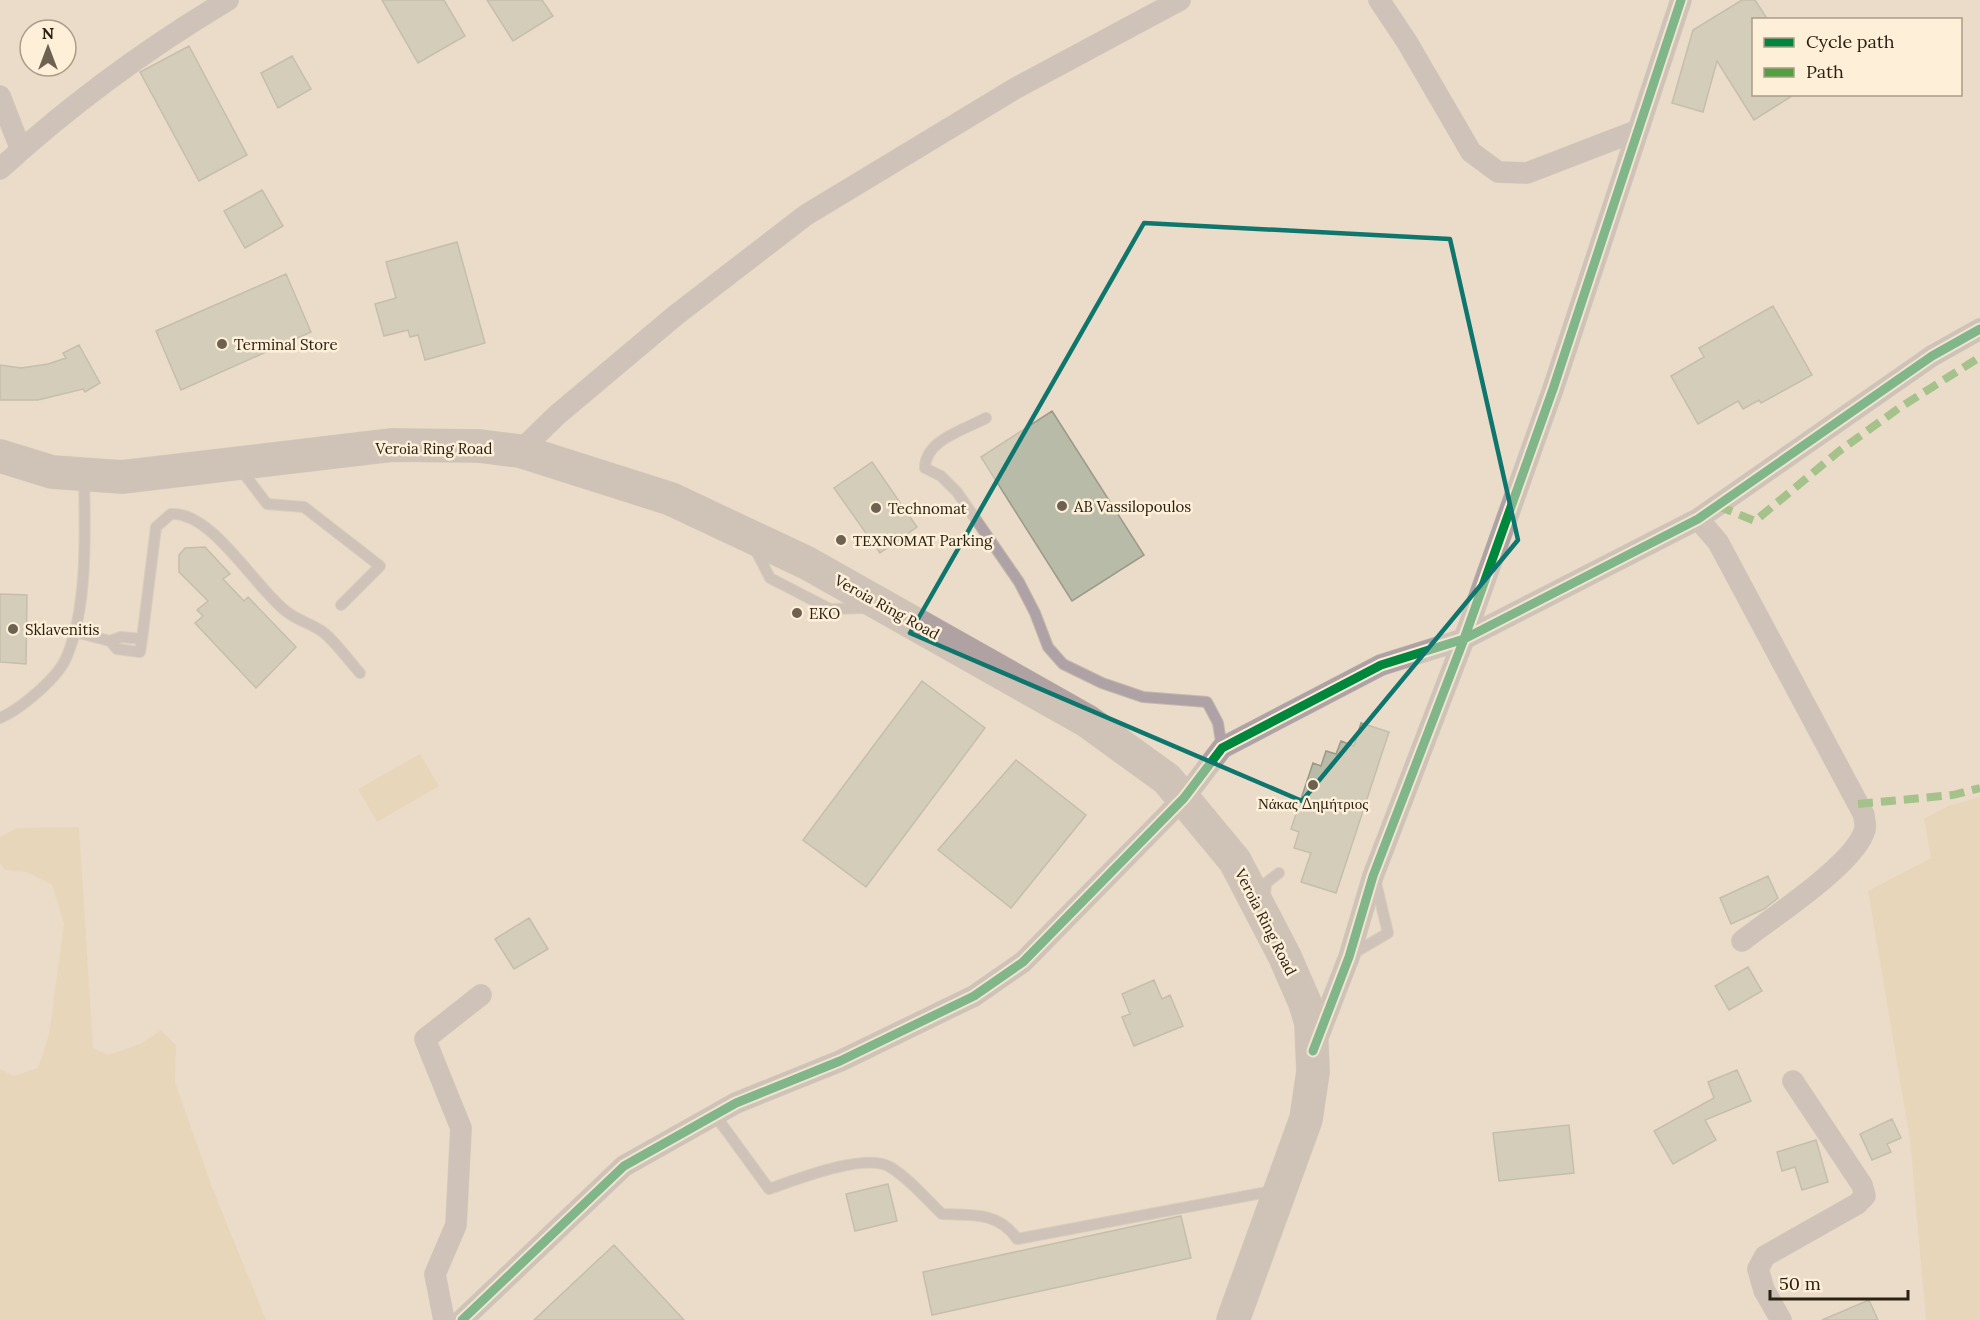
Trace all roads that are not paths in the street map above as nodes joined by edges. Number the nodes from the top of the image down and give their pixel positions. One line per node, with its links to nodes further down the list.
1 (228, 0): 7 (street)
2 (1180, 0): 11 (street)
3 (1379, 0): 6 (street)
4 (1681, 0): 6 (street)
5 (0, 96): 7 (street)
6 (1636, 131): 18 (street)
7 (21, 150): 8 (street)
8 (0, 169)
9 (1980, 329): 15 (street)
10 (986, 418): 21 (lane)
11 (520, 451): 13 (main road, Verοia Ring Road); 22 (main road, Verοia Ring Road)
12 (0, 456): 14 (main road, Verοia Ring Road)
13 (237, 464): 14 (main road, Verοia Ring Road); 16 (lane)
14 (84, 476): 17 (lane)
15 (1698, 519): 18 (street); 26 (street)
16 (341, 605)
17 (75, 632): 19 (lane); 20 (lane)
18 (1464, 639): 21 (street); 24 (street)
19 (360, 673)
20 (0, 718)
21 (1222, 748): 22 (street)
22 (1184, 798): 25 (main road, Verοia Ring Road); 31 (street)
23 (1279, 873): 25 (lane)
24 (1373, 876): 27 (street); 27 (lane)
25 (1264, 912): 29 (main road, Verοia Ring Road)
26 (1742, 941)
27 (1348, 957): 29 (street)
28 (481, 995): 33 (street)
29 (1313, 1051): 32 (main road, Verοia Ring Road)
30 (1793, 1080): 36 (street)
31 (715, 1115): 32 (lane); 34 (street)
32 (1282, 1190): 35 (main road, Verοia Ring Road)
33 (444, 1320)
34 (462, 1320)
35 (1233, 1320)
36 (1780, 1320)

